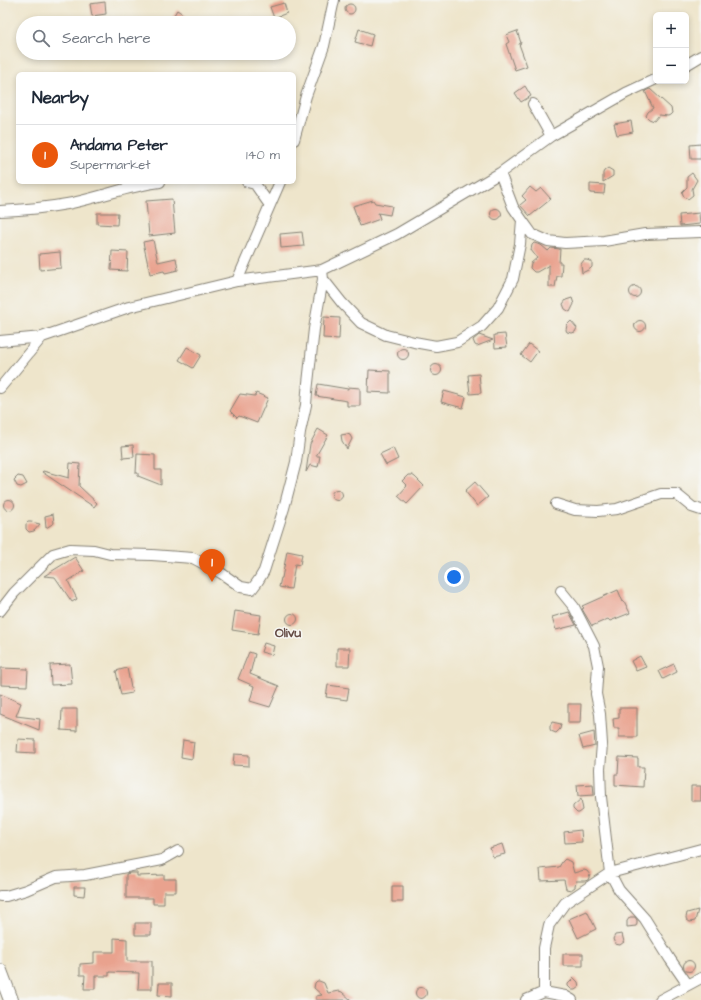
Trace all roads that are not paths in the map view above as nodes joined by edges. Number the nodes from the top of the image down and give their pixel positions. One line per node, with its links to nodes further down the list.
1 (334, 0): 6 (street)
2 (701, 56): 3 (street)
3 (689, 63)
4 (653, 80): 7 (street)
5 (533, 104): 7 (street)
6 (296, 133)
7 (551, 136): 8 (street)
8 (500, 172): 14 (street); 16 (street)
9 (143, 184): 13 (street)
10 (255, 184): 12 (street)
11 (279, 184): 12 (street)
12 (269, 204): 17 (street)
13 (0, 211)
14 (522, 220): 15 (street); 16 (street)
15 (701, 232)
16 (323, 274): 17 (street); 24 (street)
17 (237, 281): 18 (street)
18 (42, 337): 19 (street); 20 (street)
19 (0, 341)
20 (0, 388)
21 (556, 504): 22 (street)
22 (701, 510)
23 (561, 591): 27 (street)
24 (0, 611)
25 (701, 849): 27 (street)
26 (178, 851): 28 (street)
27 (610, 873): 31 (street); 32 (street)
28 (0, 896)
29 (0, 971): 33 (street)
30 (701, 978): 31 (street)
31 (688, 985): 36 (street)
32 (544, 992): 34 (street); 35 (street)
33 (11, 1000)
34 (526, 1000)
35 (572, 1000)
36 (660, 1000)

